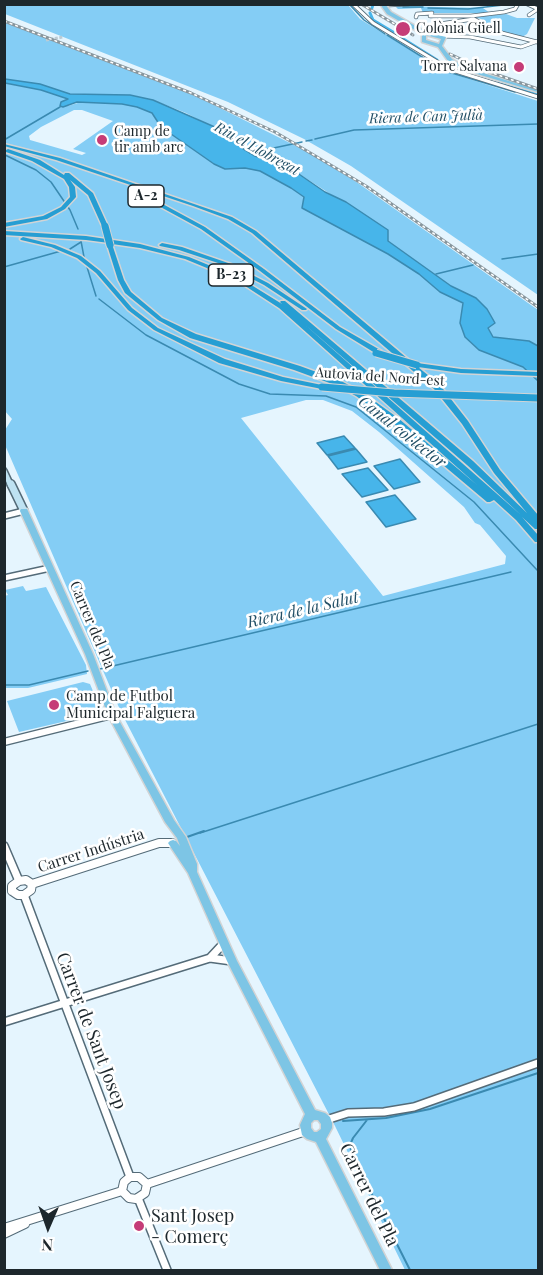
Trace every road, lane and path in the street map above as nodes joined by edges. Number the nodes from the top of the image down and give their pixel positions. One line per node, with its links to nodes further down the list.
1 (353, 4): 18 (street)
2 (409, 4): 5 (street)
3 (518, 4): 7 (street)
4 (527, 4): 6 (street)
5 (383, 6): 14 (main road)
6 (538, 9): 8 (street)
7 (484, 14): 10 (street); 11 (street)
8 (529, 15)
9 (430, 16): 10 (street)
10 (472, 16): 13 (street)
11 (416, 17)
12 (439, 24): 13 (street)
13 (486, 24): 16 (street)
14 (423, 33): 15 (main road); 15 (main road)
15 (441, 39): 16 (street); 17 (main road)
16 (538, 42)
17 (538, 92)
18 (538, 97)
19 (5, 147): 20 (highway, Autovia del Nord-est / A-2); 21 (highway, Autovia del Nord-est / A-2)
20 (24, 150): 26 (highway, Autovia del Nord-est / A-2); 33 (highway)
21 (33, 159): 22 (highway); 25 (highway, Autovia del Nord-est / A-2, bridge)
22 (4, 231): 23 (highway, B-23); 27 (highway)
23 (87, 236): 24 (highway, B-23); 35 (highway, B-23)
24 (156, 244): 26 (highway); 34 (highway, B-23)
25 (110, 245): 27 (highway, Autovia del Nord-est / A-2); 35 (highway, A-2)
26 (377, 352): 28 (highway, bridge)
27 (247, 368): 29 (highway, Autovia del Nord-est / A-2, bridge)
28 (538, 374)
29 (538, 398)
30 (4, 471): 31 (main road, Carrer del Pla)
31 (24, 511): 32 (street); 36 (main road, Carrer del Pla)
32 (4, 516)
33 (538, 520)
34 (538, 527)
35 (538, 541)
36 (50, 568): 37 (street); 38 (main road, Carrer del Pla)
37 (4, 578)
38 (112, 715): 39 (street); 40 (main road, Carrer del Pla)
39 (4, 742)
40 (174, 839): 43 (street, Carrer Indústria); 46 (main road)
41 (4, 846): 42 (street)
42 (19, 881): 43 (street); 44 (street)
43 (32, 884): 45 (street)
44 (8, 892): 45 (street)
45 (24, 895): 49 (street, Carrer de Sant Josep)
46 (224, 943): 47 (street); 48 (main road)
47 (210, 958): 48 (street); 49 (street)
48 (232, 961): 52 (main road)
49 (64, 1004): 50 (street); 56 (street, Carrer de Sant Josep)
50 (4, 1022)
51 (538, 1063): 53 (street)
52 (312, 1116): 53 (main road); 54 (main road)
53 (326, 1120): 55 (main road)
54 (306, 1131): 55 (main road); 57 (street)
55 (320, 1136): 64 (main road, Carrer del Pla)
56 (130, 1177): 57 (street); 58 (street)
57 (147, 1184): 59 (street)
58 (122, 1191): 59 (street); 60 (street)
59 (138, 1198): 63 (street)
60 (28, 1222): 61 (street); 62 (street)
61 (4, 1228)
62 (4, 1234)
63 (167, 1270)
64 (386, 1270)

